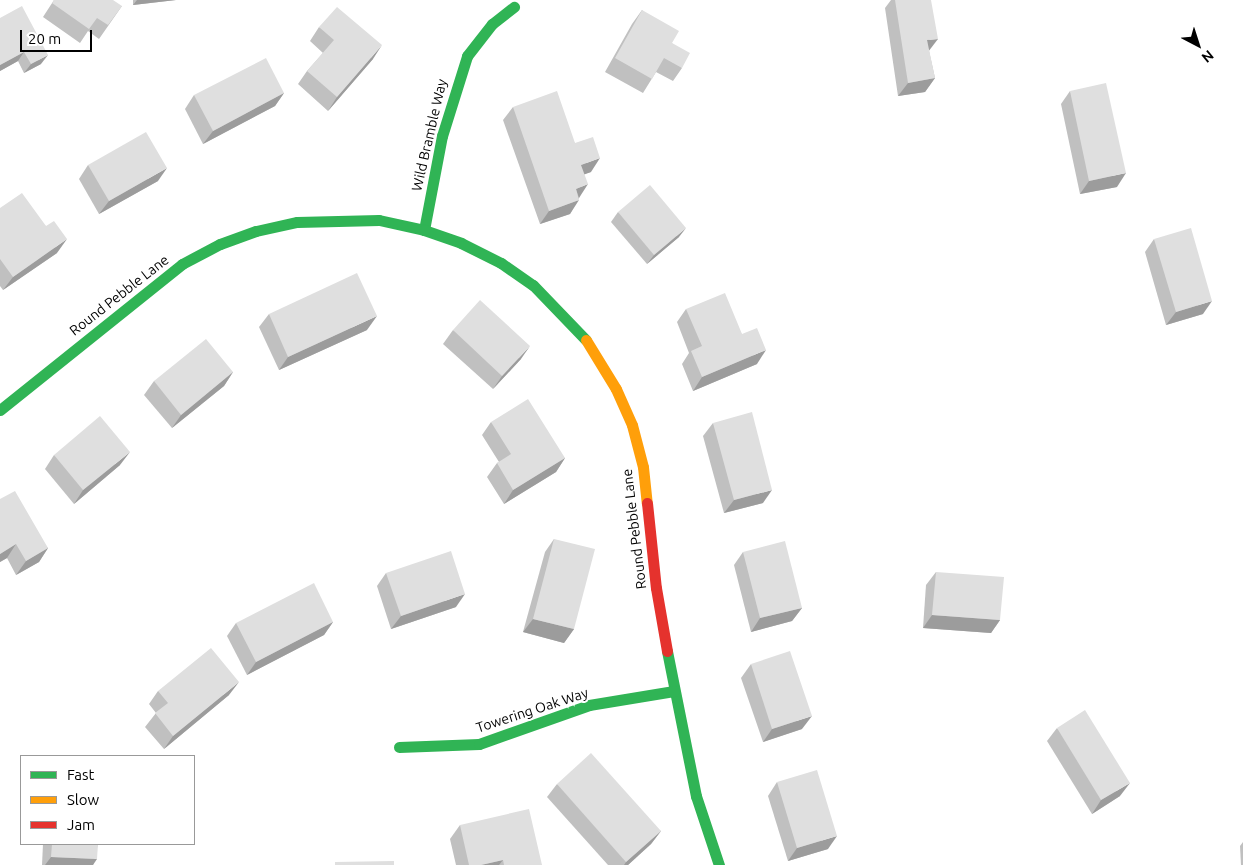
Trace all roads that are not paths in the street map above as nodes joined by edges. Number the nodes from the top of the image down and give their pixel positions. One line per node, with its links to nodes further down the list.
1 (514, 8): 2 (street, Wild Bramble Way)
2 (424, 230): 3 (street, Round Pebble Lane); 4 (street, Round Pebble Lane)
3 (0, 410)
4 (674, 691): 5 (street, Towering Oak Way); 6 (street, Round Pebble Lane)
5 (399, 746)
6 (719, 865)

